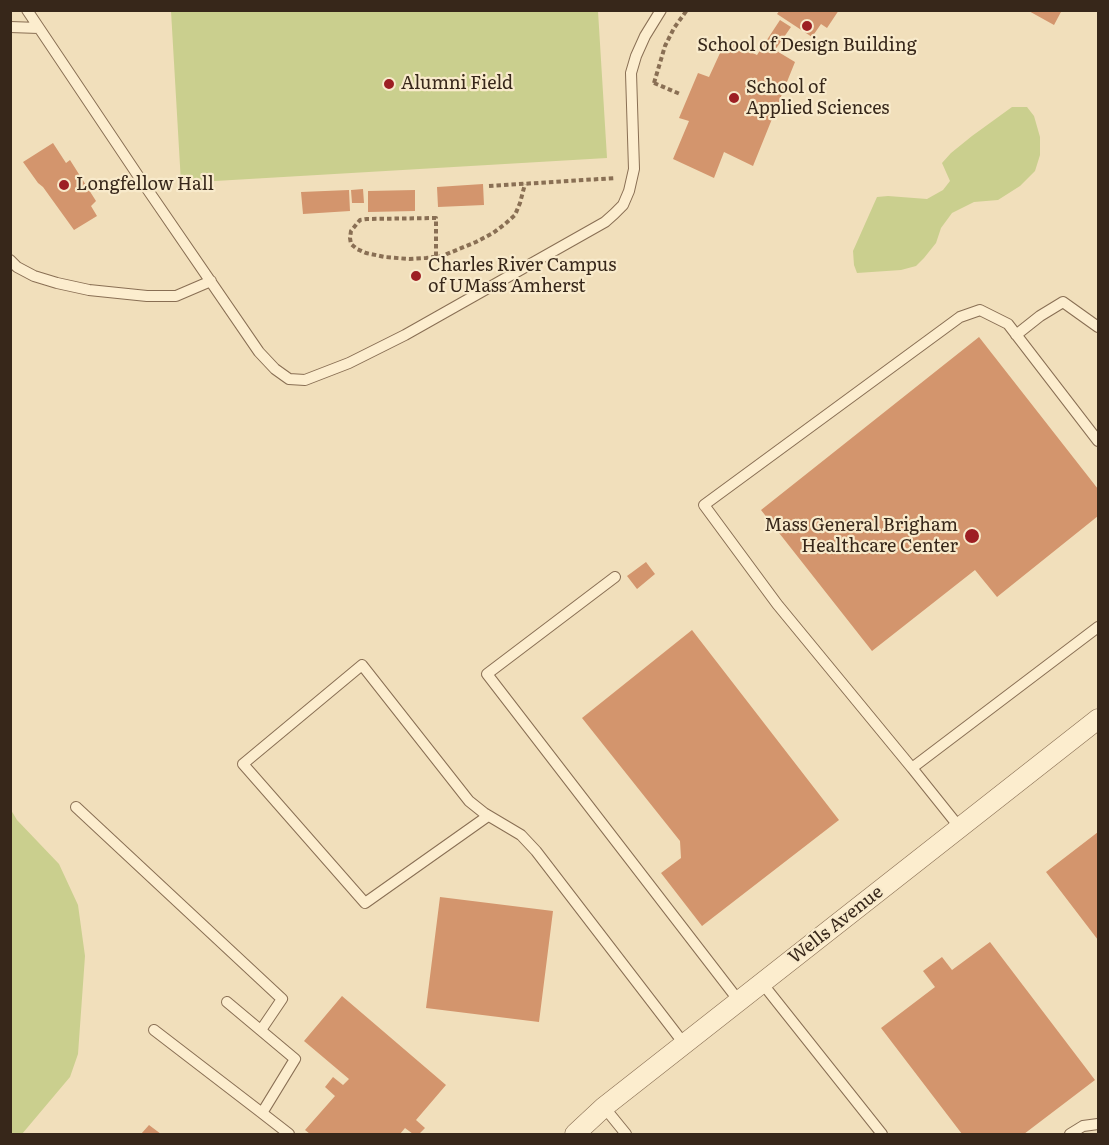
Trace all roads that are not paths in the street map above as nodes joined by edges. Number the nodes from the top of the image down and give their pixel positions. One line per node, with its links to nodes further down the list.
1 (27, 10): 4 (lane)
2 (662, 10): 6 (lane)
3 (10, 27): 4 (lane)
4 (39, 28): 6 (lane)
5 (10, 260): 6 (lane)
6 (211, 281)
7 (1098, 327): 8 (lane)
8 (1016, 334): 9 (lane); 13 (lane)
9 (1098, 441)
10 (615, 577): 18 (lane)
11 (1098, 627): 13 (lane)
12 (1098, 719): 16 (street, Wells Avenue)
13 (912, 768): 16 (lane)
14 (76, 807): 21 (lane)
15 (488, 816): 15 (lane); 22 (lane)
16 (960, 828): 17 (street, Wells Avenue)
17 (762, 983): 18 (street, Wells Avenue); 29 (lane)
18 (739, 1001): 22 (street, Wells Avenue)
19 (227, 1002): 21 (lane)
20 (154, 1030): 24 (lane)
21 (261, 1030): 24 (lane)
22 (685, 1045): 23 (street, Wells Avenue)
23 (604, 1107): 27 (street, Wells Avenue); 28 (lane)
24 (262, 1113): 26 (lane)
25 (1098, 1124): 30 (lane)
26 (289, 1134)
27 (575, 1134)
28 (626, 1134)
29 (882, 1134)
30 (1070, 1134)

